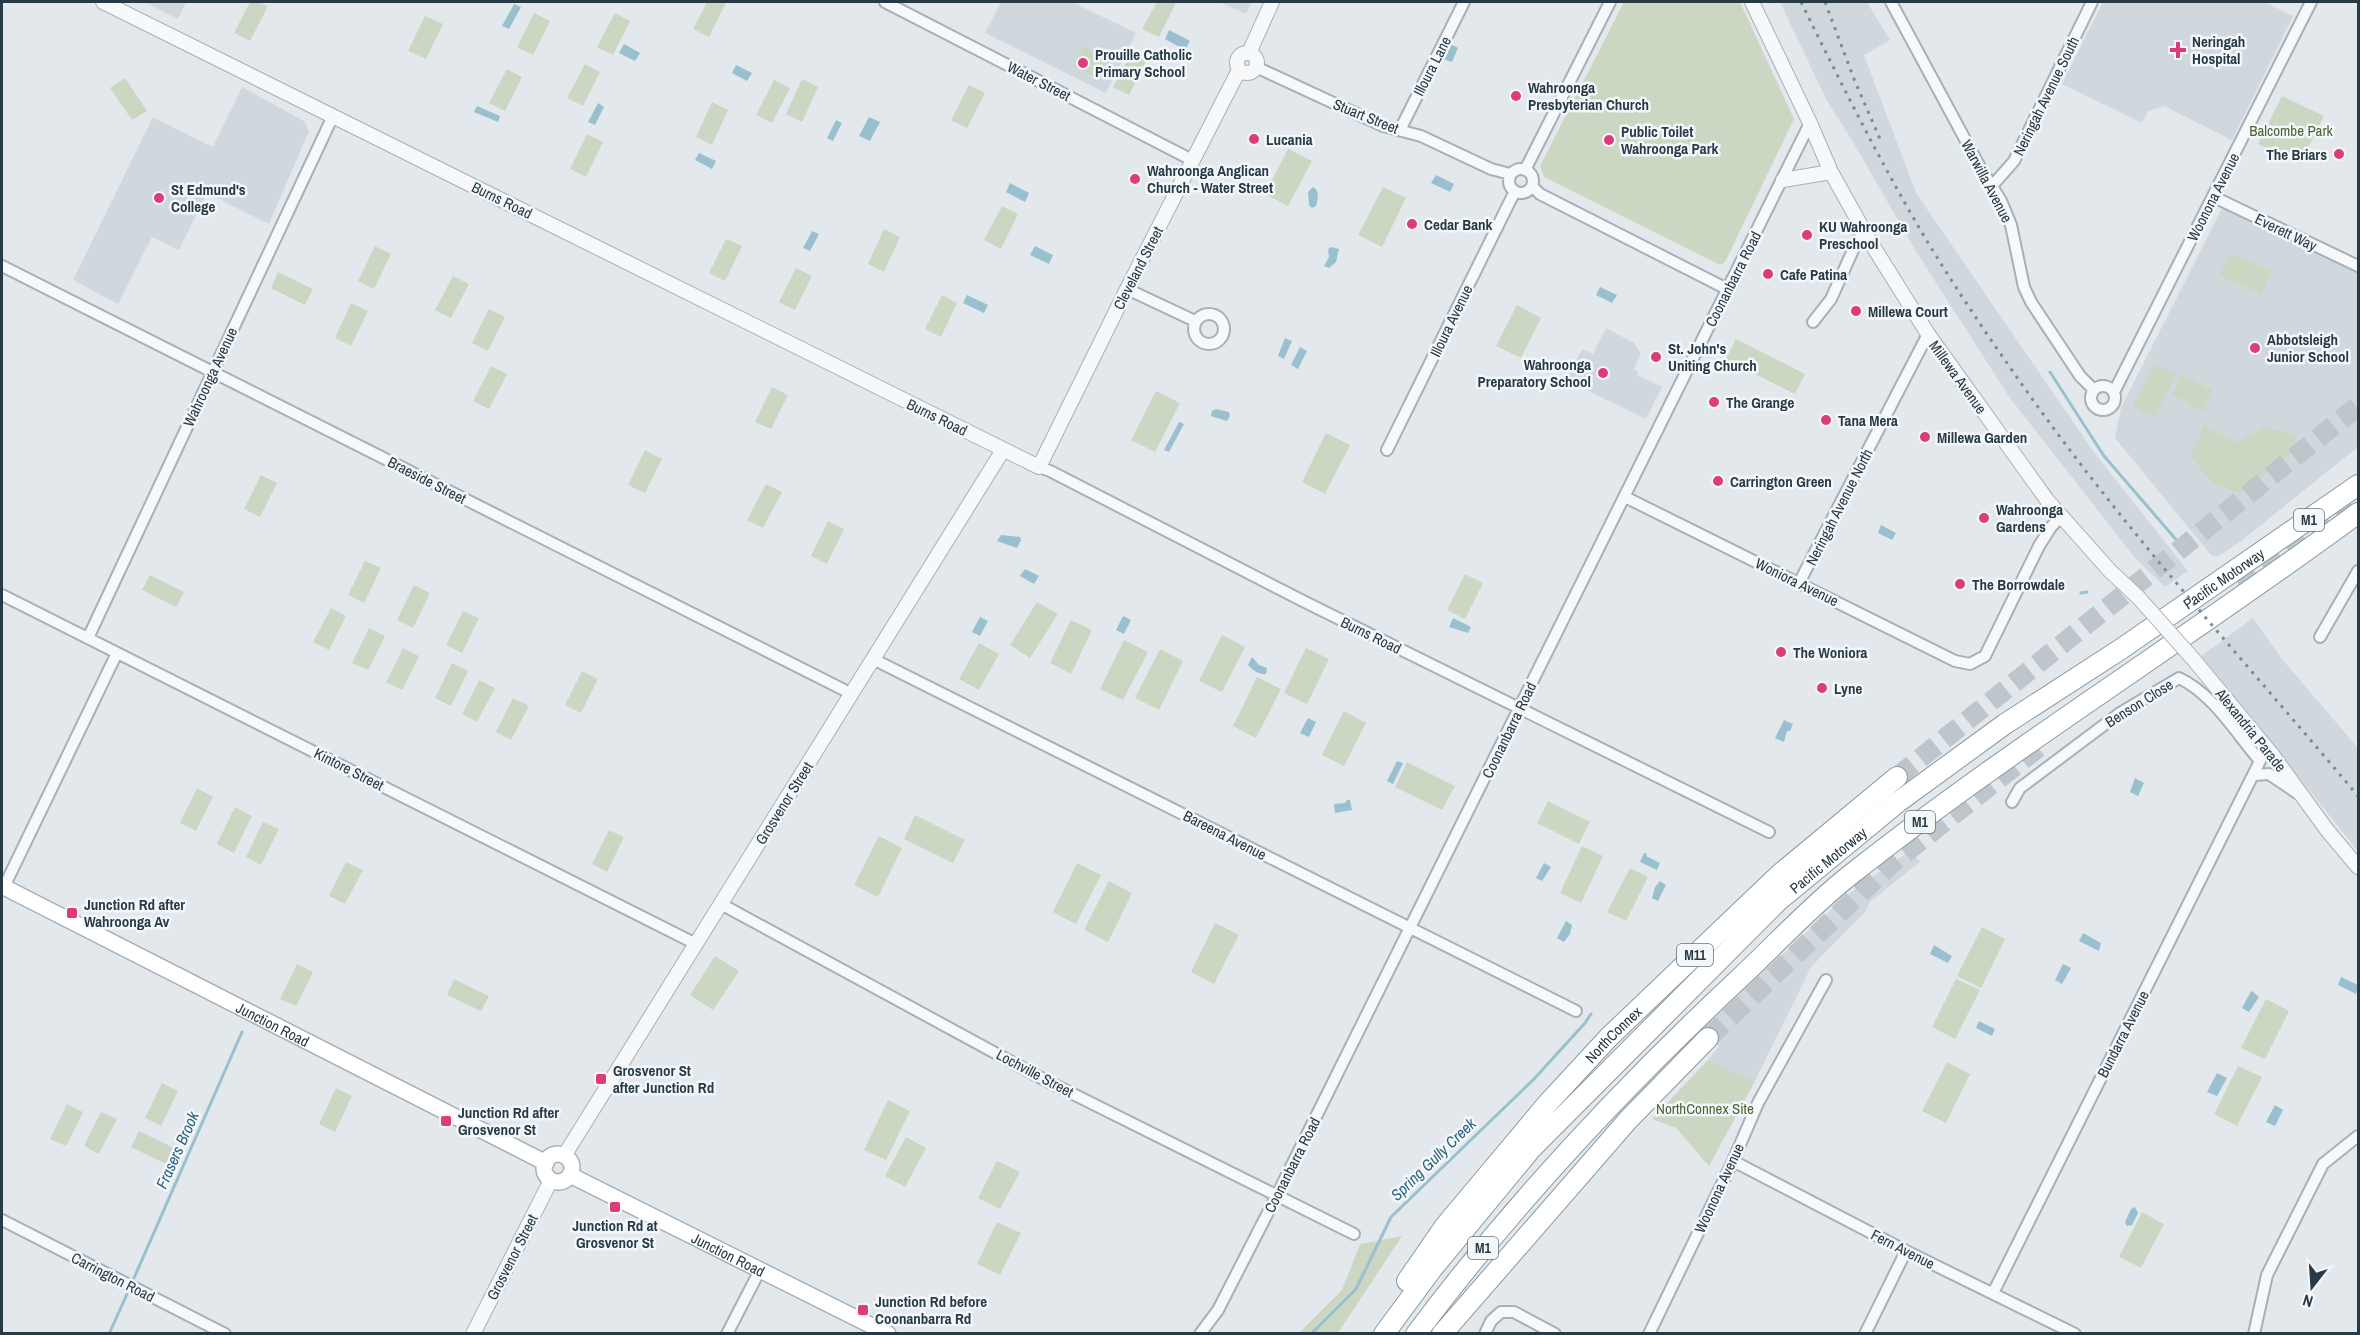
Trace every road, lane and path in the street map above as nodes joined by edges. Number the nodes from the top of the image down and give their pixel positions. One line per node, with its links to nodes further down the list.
1 (103, 2): 13 (street, Burns Road)
2 (885, 2): 16 (street, Water Street)
3 (1272, 2): 10 (street)
4 (1464, 2): 15 (street, Illoura Lane)
5 (1610, 2): 17 (street)
6 (1752, 2): 14 (street, Millewa Avenue)
7 (1891, 2): 22 (street, Warwilla Avenue)
8 (2092, 2): 22 (street, Neringah Avenue South)
9 (2311, 2): 24 (street, Woonona Avenue)
10 (1249, 53): 11 (street); 12 (street)
11 (1256, 67): 12 (street); 15 (street, Stuart Street)
12 (1239, 70): 16 (street, Cleveland Street)
13 (333, 116): 33 (street, Wahroonga Avenue); 36 (street, Burns Road)
14 (1810, 123): 18 (street, Millewa Avenue); 20 (street, Coonanbarra Road)
15 (1400, 130): 19 (street, Stuart Street)
16 (1192, 160): 28 (street, Cleveland Street)
17 (1525, 170): 19 (street); 21 (street)
18 (1831, 172): 20 (street); 25 (street, Millewa Avenue)
19 (1510, 174): 23 (street)
20 (1783, 180): 29 (street, Coonanbarra Road)
21 (1532, 186): 23 (street); 29 (street)
22 (1992, 186): 34 (street, Warwilla Avenue)
23 (1515, 191): 37 (street, Illoura Avenue)
24 (2214, 196): 27 (street, Everett Way); 35 (street, Woonona Avenue)
25 (1867, 236): 31 (street); 32 (street, Millewa Avenue)
26 (2, 266): 33 (street, Braeside Street)
27 (2358, 266)
28 (1127, 289): 30 (street); 38 (street, Cleveland Street)
29 (1727, 289): 40 (street, Coonanbarra Road)
30 (1195, 321)
31 (1813, 322)
32 (1928, 334): 42 (street, Millewa Avenue); 44 (street, Neringah Avenue North)
33 (212, 372): 48 (street, Wahroonga Avenue); 51 (street, Braeside Street)
34 (2094, 390): 35 (street); 35 (street)
35 (2114, 392)
36 (1003, 450): 38 (street, Burns Road); 50 (street, Grosvenor Street)
37 (1387, 450)
38 (1039, 467): 52 (street, Burns Road)
39 (2358, 485): 87 (highway, Pacific Motorway / M1)
40 (1625, 497): 44 (street, Woniora Avenue); 52 (street, Coonanbarra Road)
41 (2358, 514): 88 (highway, Pacific Motorway / M1)
42 (2062, 516): 44 (street, Woniora Avenue); 46 (street, Millewa Avenue)
43 (2357, 577): 47 (street)
44 (1799, 583)
45 (2, 595): 48 (street, Kintore Street)
46 (2138, 597): 56 (street, Alexandria Parade, bridge)
47 (2320, 637)
48 (88, 638): 49 (street, Kintore Street)
49 (117, 653): 60 (street); 63 (street, Kintore Street)
50 (873, 659): 51 (street, Grosvenor Street); 62 (street, Bareena Avenue)
51 (852, 694): 61 (street, Grosvenor Street)
52 (1519, 709): 58 (street, Burns Road); 62 (street, Coonanbarra Road)
53 (2260, 761): 54 (street, Bundarra Avenue); 57 (street, Benson Close)
54 (2254, 775): 56 (street); 78 (street, Bundarra Avenue)
55 (1897, 777): 86 (highway, NorthConnex / M11)
56 (2302, 796): 59 (street, Alexandria Parade)
57 (2012, 802)
58 (1770, 832)
59 (2358, 867)
60 (3, 887): 70 (main road, Junction Road)
61 (721, 904): 63 (street, Grosvenor Street); 73 (street, Lochville Street)
62 (1411, 928): 65 (street, Bareena Avenue); 73 (street, Coonanbarra Road)
63 (696, 944): 68 (street, Grosvenor Street)
64 (1826, 980): 69 (street, Woonona Avenue)
65 (1576, 1011)
66 (1708, 1038): 80 (highway)
67 (2358, 1136): 94 (street)
68 (564, 1156): 70 (main road); 71 (main road)
69 (1733, 1161): 76 (street, Fern Avenue); 91 (street, Woonona Avenue)
70 (546, 1163): 72 (main road)
71 (570, 1175): 72 (main road); 77 (main road, Junction Road)
72 (551, 1180): 82 (street, Grosvenor Street)
73 (1276, 1196): 75 (street, Lochville Street); 85 (street, Coonanbarra Road)
74 (2, 1220): 81 (street, Carrington Road)
75 (1354, 1234)
76 (1906, 1251): 78 (street, Fern Avenue); 92 (street)
77 (760, 1270): 83 (street); 84 (main road, Junction Road)
78 (1993, 1293): 79 (street, Fern Avenue)
79 (2060, 1330): 93 (street, Fern Avenue)
80 (1443, 1333)
81 (225, 1334)
82 (473, 1334)
83 (727, 1334)
84 (888, 1334)
85 (1200, 1334)
86 (1377, 1334)
87 (1384, 1334)
88 (1416, 1334)
89 (1485, 1334): 90 (street)
90 (1555, 1334)
91 (1649, 1334)
92 (1865, 1334)
93 (2075, 1334)
94 (2254, 1334)

